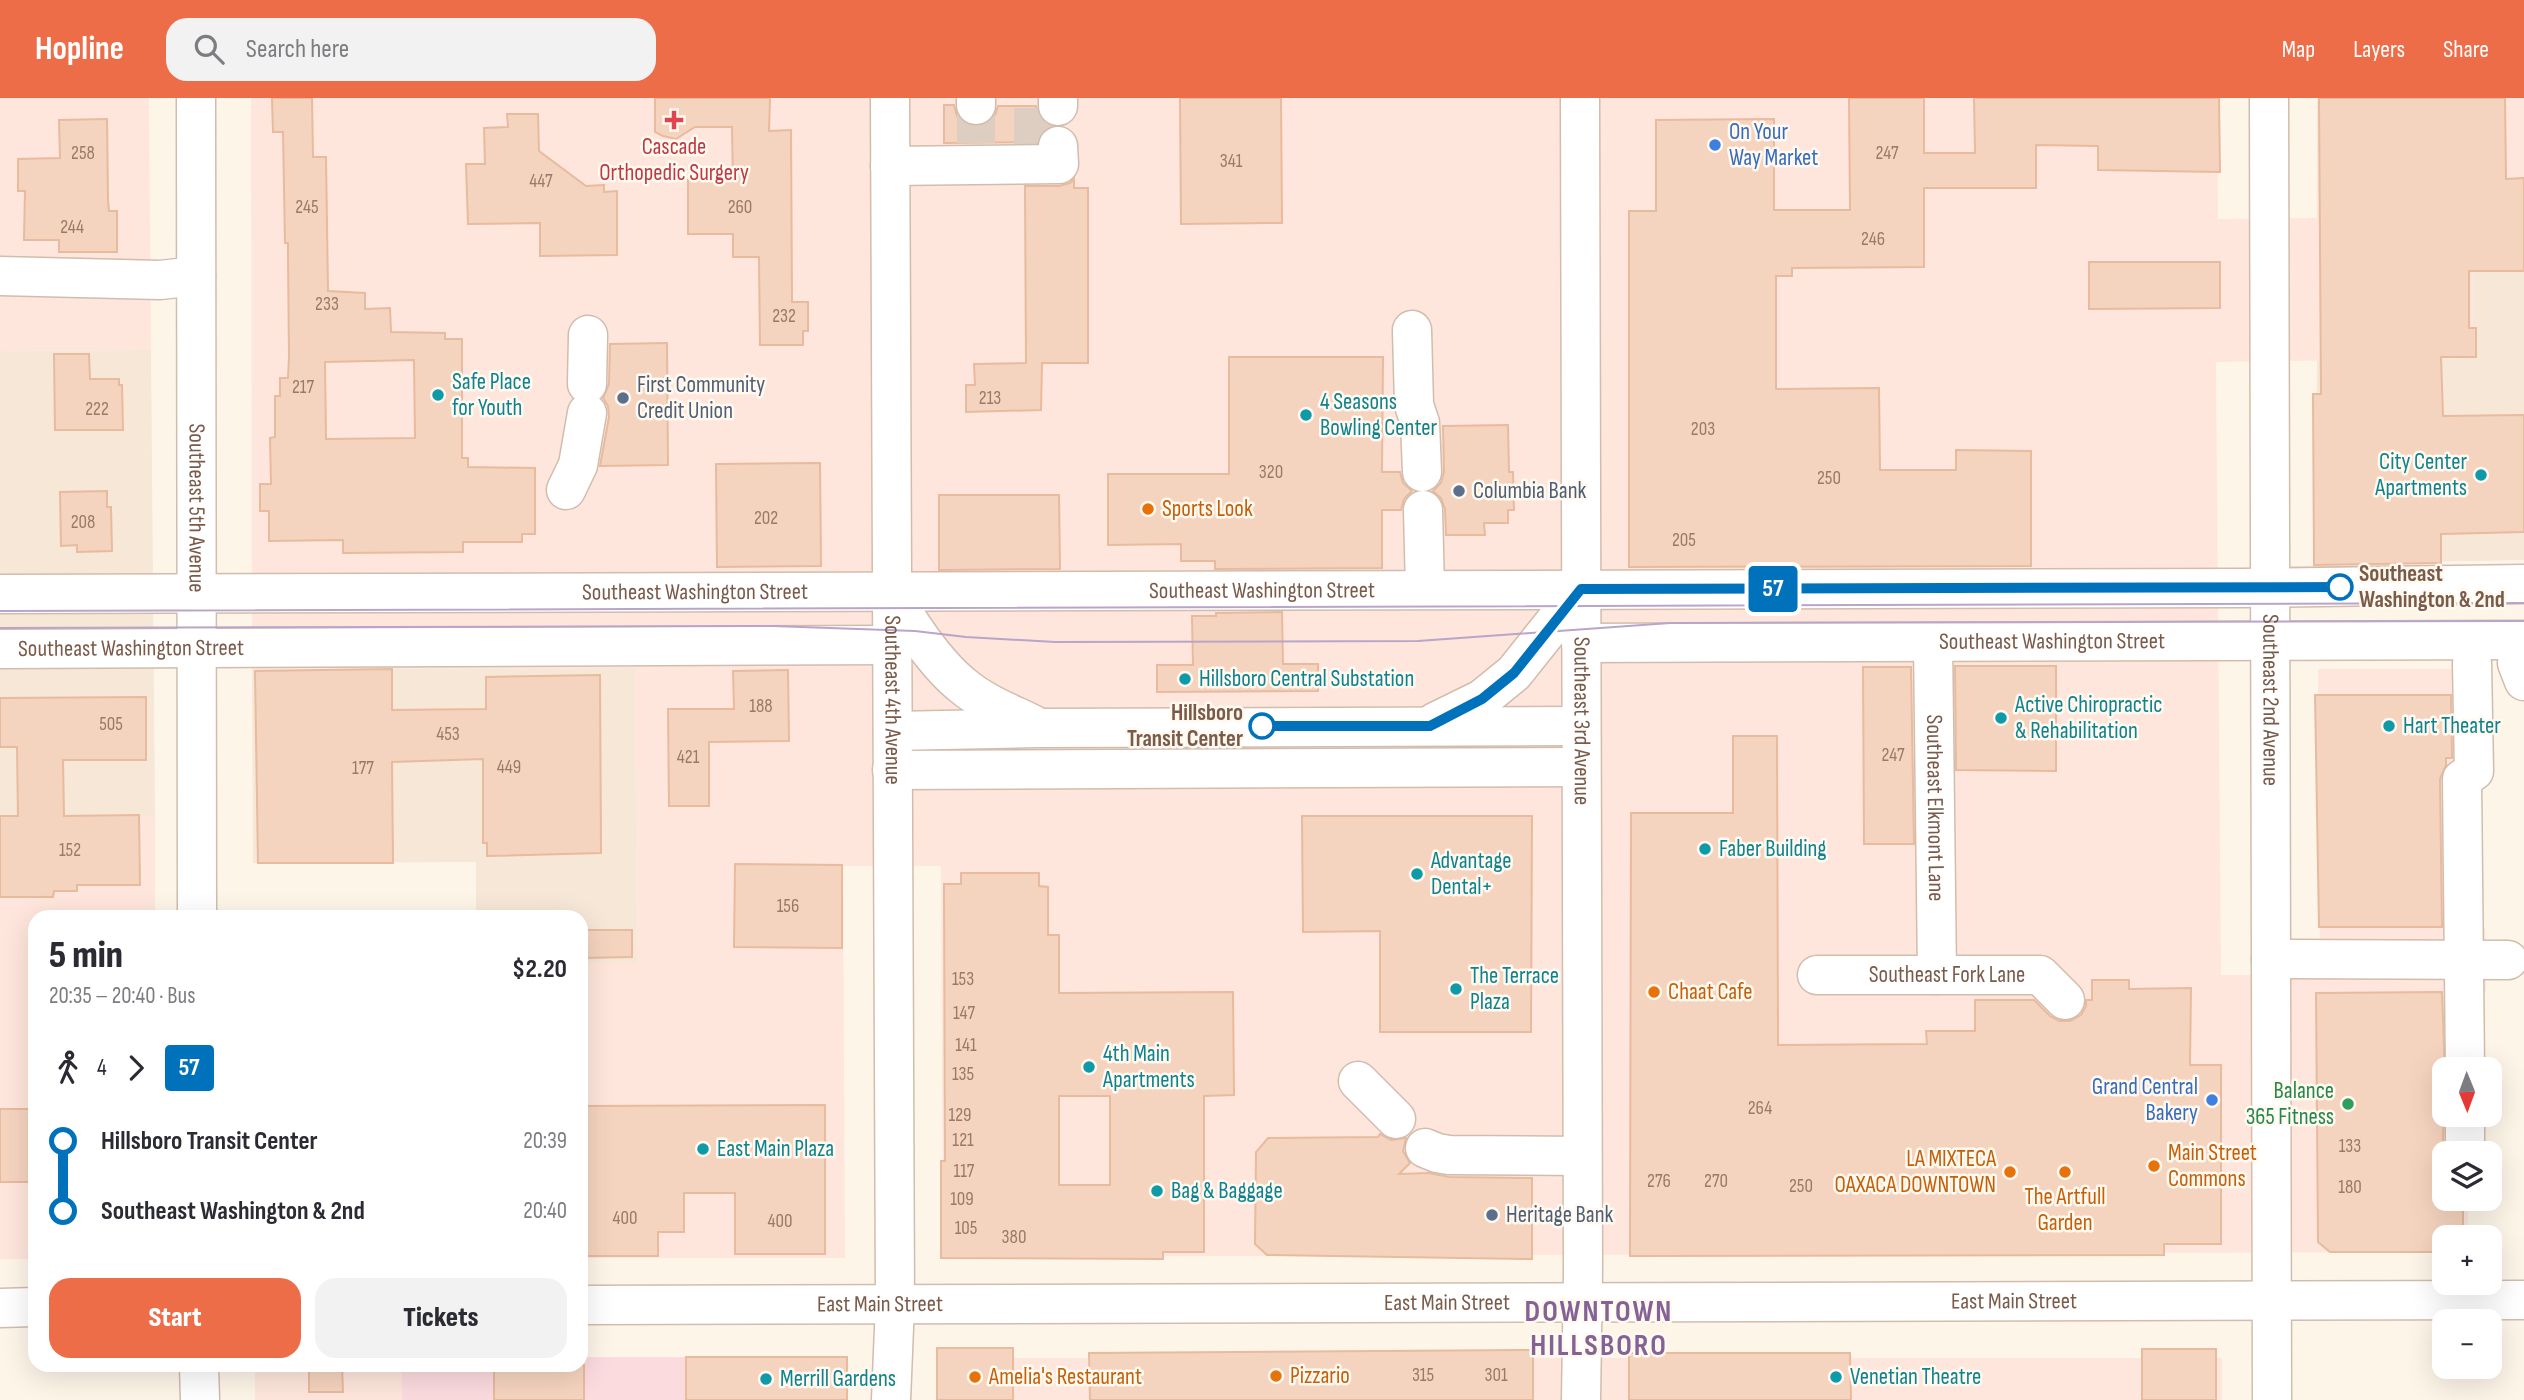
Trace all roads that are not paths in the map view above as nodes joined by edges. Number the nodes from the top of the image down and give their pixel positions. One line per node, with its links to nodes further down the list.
1 (196, 98): 8 (street, Southeast 5th Avenue)
2 (890, 98): 6 (street, Southeast 4th Avenue)
3 (1580, 98): 16 (street, Southeast 3rd Avenue)
4 (2269, 98): 15 (street, Southeast 2nd Avenue)
5 (1042, 152): 6 (street)
6 (890, 166): 18 (street, Southeast 4th Avenue)
7 (0, 276): 8 (street)
8 (196, 276): 19 (street, Southeast 5th Avenue)
9 (1412, 330): 11 (street)
10 (587, 335): 12 (street)
11 (1422, 472)
12 (566, 490)
13 (1423, 510): 17 (street)
14 (2524, 584): 15 (street, Southeast Washington Street)
15 (2270, 588): 16 (street, Southeast Washington Street); 21 (street, Southeast 2nd Avenue)
16 (1581, 589): 17 (street, Southeast Washington Street); 23 (street, Southeast 3rd Avenue); 29 (street)
17 (1425, 590): 18 (street, Southeast Washington Street)
18 (892, 591): 19 (street, Southeast Washington Street); 24 (street, Southeast 4th Avenue); 31 (street)
19 (197, 593): 20 (street, Southeast Washington Street); 26 (street, Southeast 5th Avenue)
20 (0, 594)
21 (2270, 641): 22 (street, Southeast Washington Street); 27 (street, Southeast Washington Street); 36 (street, Southeast 2nd Avenue)
22 (1933, 642): 23 (street, Southeast Washington Street); 40 (street, Southeast Elkmont Lane)
23 (1581, 643): 30 (street, Southeast 3rd Avenue)
24 (892, 646): 26 (street, Southeast Washington Street); 32 (street, Southeast 4th Avenue)
25 (0, 649): 26 (street, Southeast Washington Street)
26 (197, 649): 35 (street, Southeast 5th Avenue)
27 (2522, 661)
28 (2472, 663): 37 (street)
29 (1430, 726): 30 (street); 31 (street)
30 (1581, 726): 33 (street, Southeast 3rd Avenue)
31 (1038, 728): 32 (street)
32 (892, 731): 34 (street, Southeast 4th Avenue)
33 (1581, 766): 34 (street); 46 (street, Southeast 3rd Avenue)
34 (892, 770): 50 (street, Southeast 4th Avenue)
35 (197, 910)
36 (2271, 959): 37 (street); 48 (street, Southeast 2nd Avenue)
37 (2464, 959): 38 (street); 42 (street)
38 (2508, 960)
39 (1817, 975): 40 (street, Southeast Fork Lane)
40 (1937, 975): 41 (street, Southeast Fork Lane)
41 (2065, 1000)
42 (2465, 1057)
43 (1358, 1081): 44 (street)
44 (1396, 1119)
45 (1425, 1148): 46 (street)
46 (1583, 1156): 49 (street, Southeast 3rd Avenue)
47 (2524, 1300): 48 (street, East Main Street)
48 (2272, 1301): 49 (street, East Main Street); 58 (street, Southeast 2nd Avenue)
49 (1583, 1302): 50 (street, East Main Street); 57 (street, Southeast 3rd Avenue)
50 (895, 1304): 51 (street, East Main Street); 56 (street, Southeast 4th Avenue)
51 (588, 1305)
52 (28, 1307): 53 (street)
53 (0, 1308)
54 (199, 1372): 55 (street)
55 (200, 1400)
56 (891, 1400)
57 (1581, 1400)
58 (2272, 1400)

